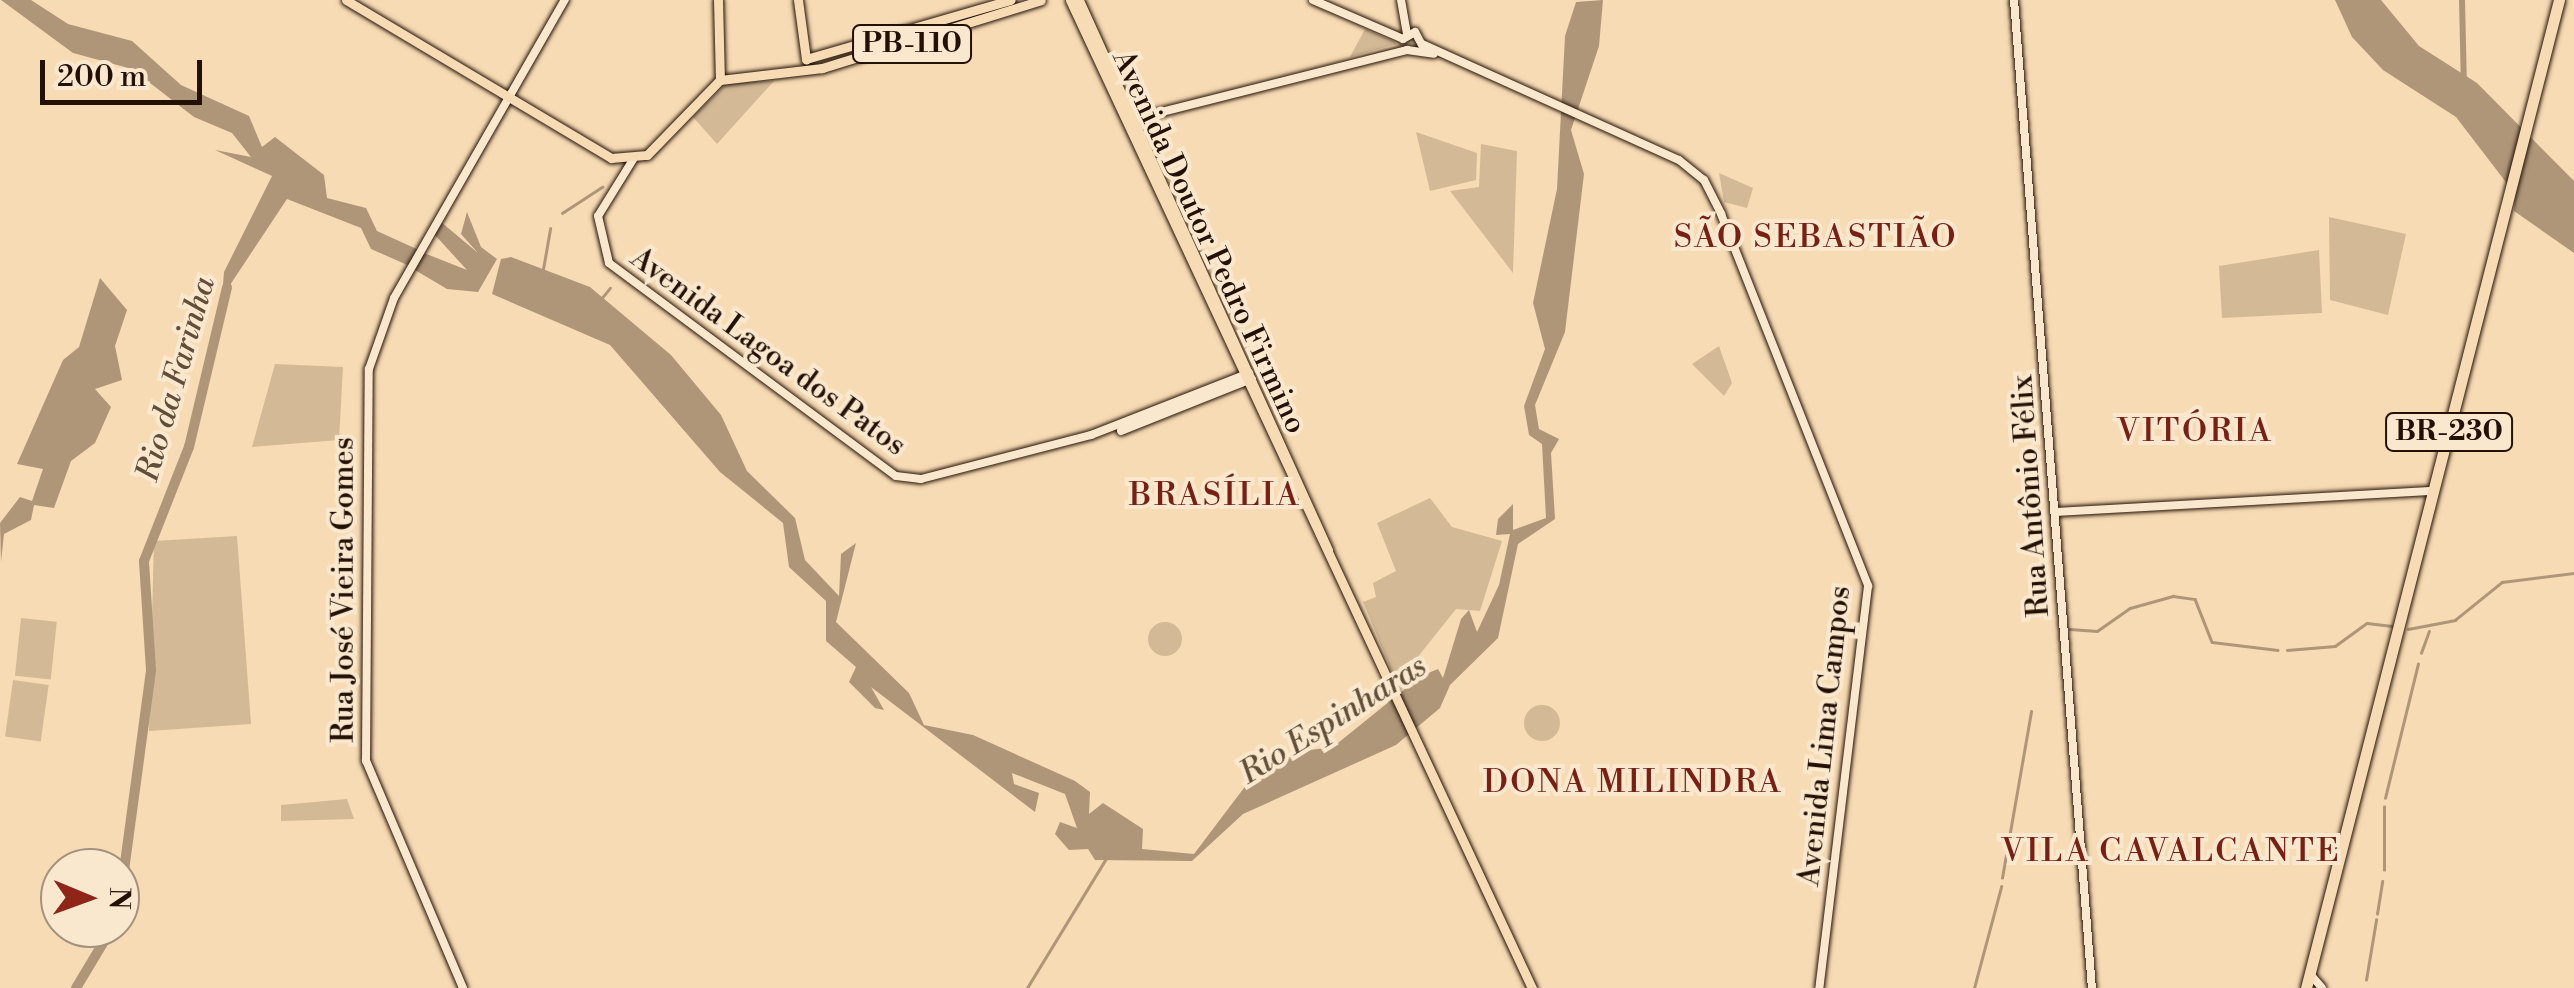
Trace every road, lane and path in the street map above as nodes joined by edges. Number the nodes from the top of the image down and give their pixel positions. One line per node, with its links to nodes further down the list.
1 (346, 0): 21 (main road)
2 (565, 0): 21 (main road, Rua José Vieira Gomes)
3 (718, 0): 20 (main road)
4 (798, 0): 15 (main road, PB-110)
5 (1011, 0): 15 (main road, PB-110)
6 (1040, 0): 18 (main road, PB-110)
7 (1070, 0): 24 (main road, Avenida Doutor Pedro Firmino)
8 (1079, 0): 22 (main road, Avenida Doutor Pedro Firmino)
9 (1313, 0): 16 (main road)
10 (1324, 0): 16 (main road)
11 (1401, 0): 14 (main road)
12 (2014, 0): 26 (main road, Rua Antônio Félix)
13 (2559, 0): 25 (highway, BR-230)
14 (1406, 16): 16 (main road); 17 (main road)
15 (903, 33): 18 (main road)
16 (1405, 36): 17 (main road); 19 (main road)
17 (1420, 42): 19 (main road); 30 (main road, Avenida Lima Campos)
18 (906, 45): 20 (main road, PB-110)
19 (1407, 50): 22 (main road)
20 (720, 80): 23 (main road)
21 (508, 99): 23 (main road); 28 (main road, Rua José Vieira Gomes)
22 (1137, 122): 24 (main road, Avenida Doutor Pedro Firmino)
23 (618, 164): 24 (main road, Avenida Lagoa dos Patos)
24 (1247, 377): 29 (main road, Avenida Doutor Pedro Firmino)
25 (2434, 491): 26 (main road); 27 (highway, BR-230)
26 (2055, 512): 31 (main road, Rua Antônio Félix)
27 (2313, 985)
28 (463, 988)
29 (1532, 988)
30 (1819, 988)
31 (2092, 988)

